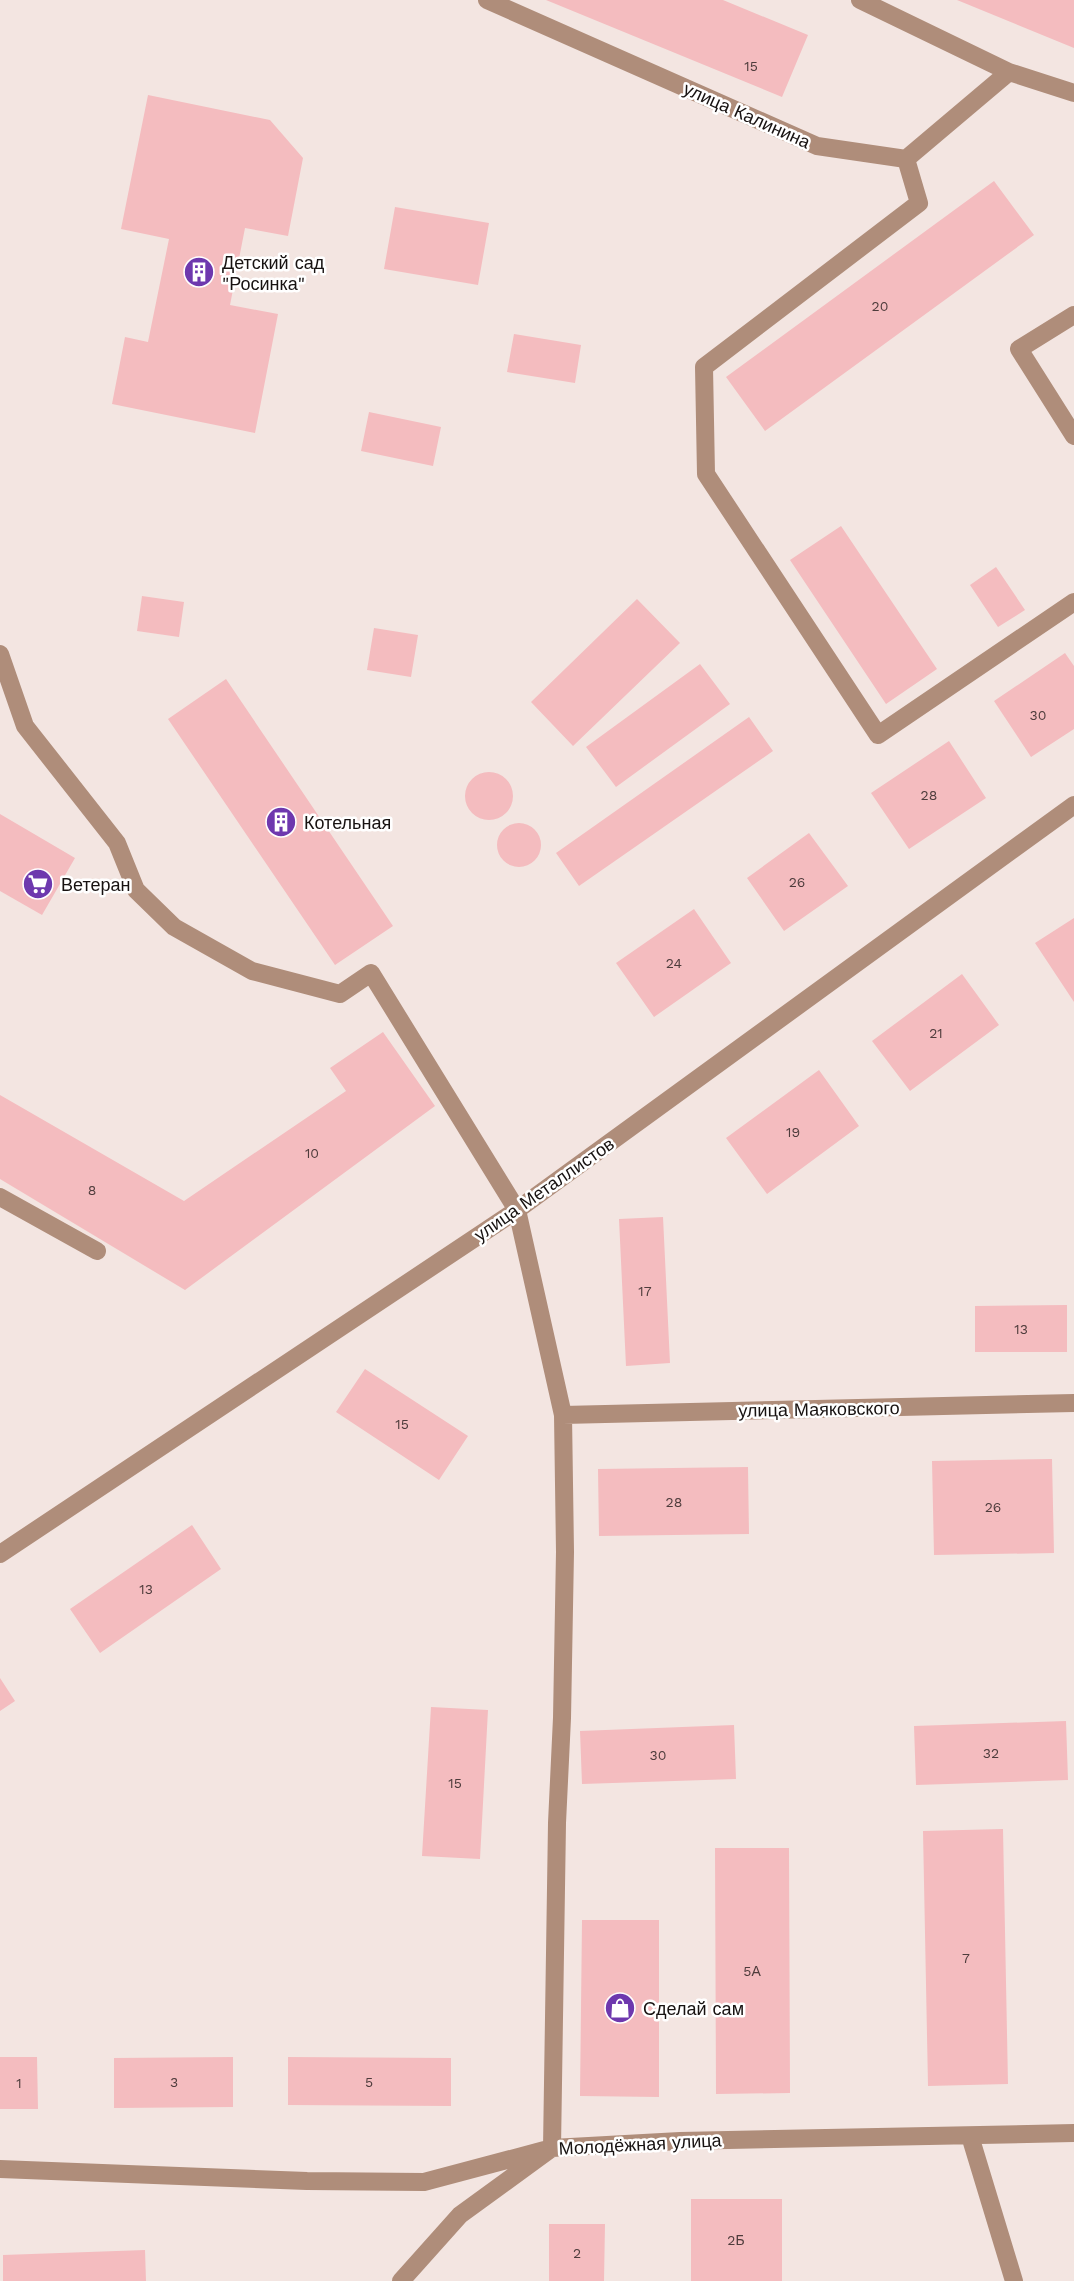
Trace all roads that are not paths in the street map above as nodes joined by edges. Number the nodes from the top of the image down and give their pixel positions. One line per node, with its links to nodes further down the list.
1 (486, 0): 5 (street, улица Калинина)
2 (860, 0): 3 (street)
3 (1009, 72): 4 (street); 5 (street)
4 (1074, 93)
5 (906, 159): 8 (street)
6 (1074, 315): 7 (street)
7 (1074, 436)
8 (1074, 601)
9 (0, 654): 12 (street)
10 (1074, 805): 12 (street, улица Металлистов)
11 (0, 1197): 13 (street)
12 (517, 1210): 15 (street); 16 (street, улица Металлистов)
13 (97, 1251)
14 (1074, 1403): 15 (street, улица Маяковского)
15 (563, 1415): 19 (street)
16 (0, 1554)
17 (1074, 2133): 18 (street, Молодёжная улица)
18 (970, 2136): 19 (street, Молодёжная улица); 22 (street)
19 (552, 2148): 20 (street, Молодёжная улица); 21 (street)
20 (0, 2169)
21 (401, 2281)
22 (1014, 2281)

